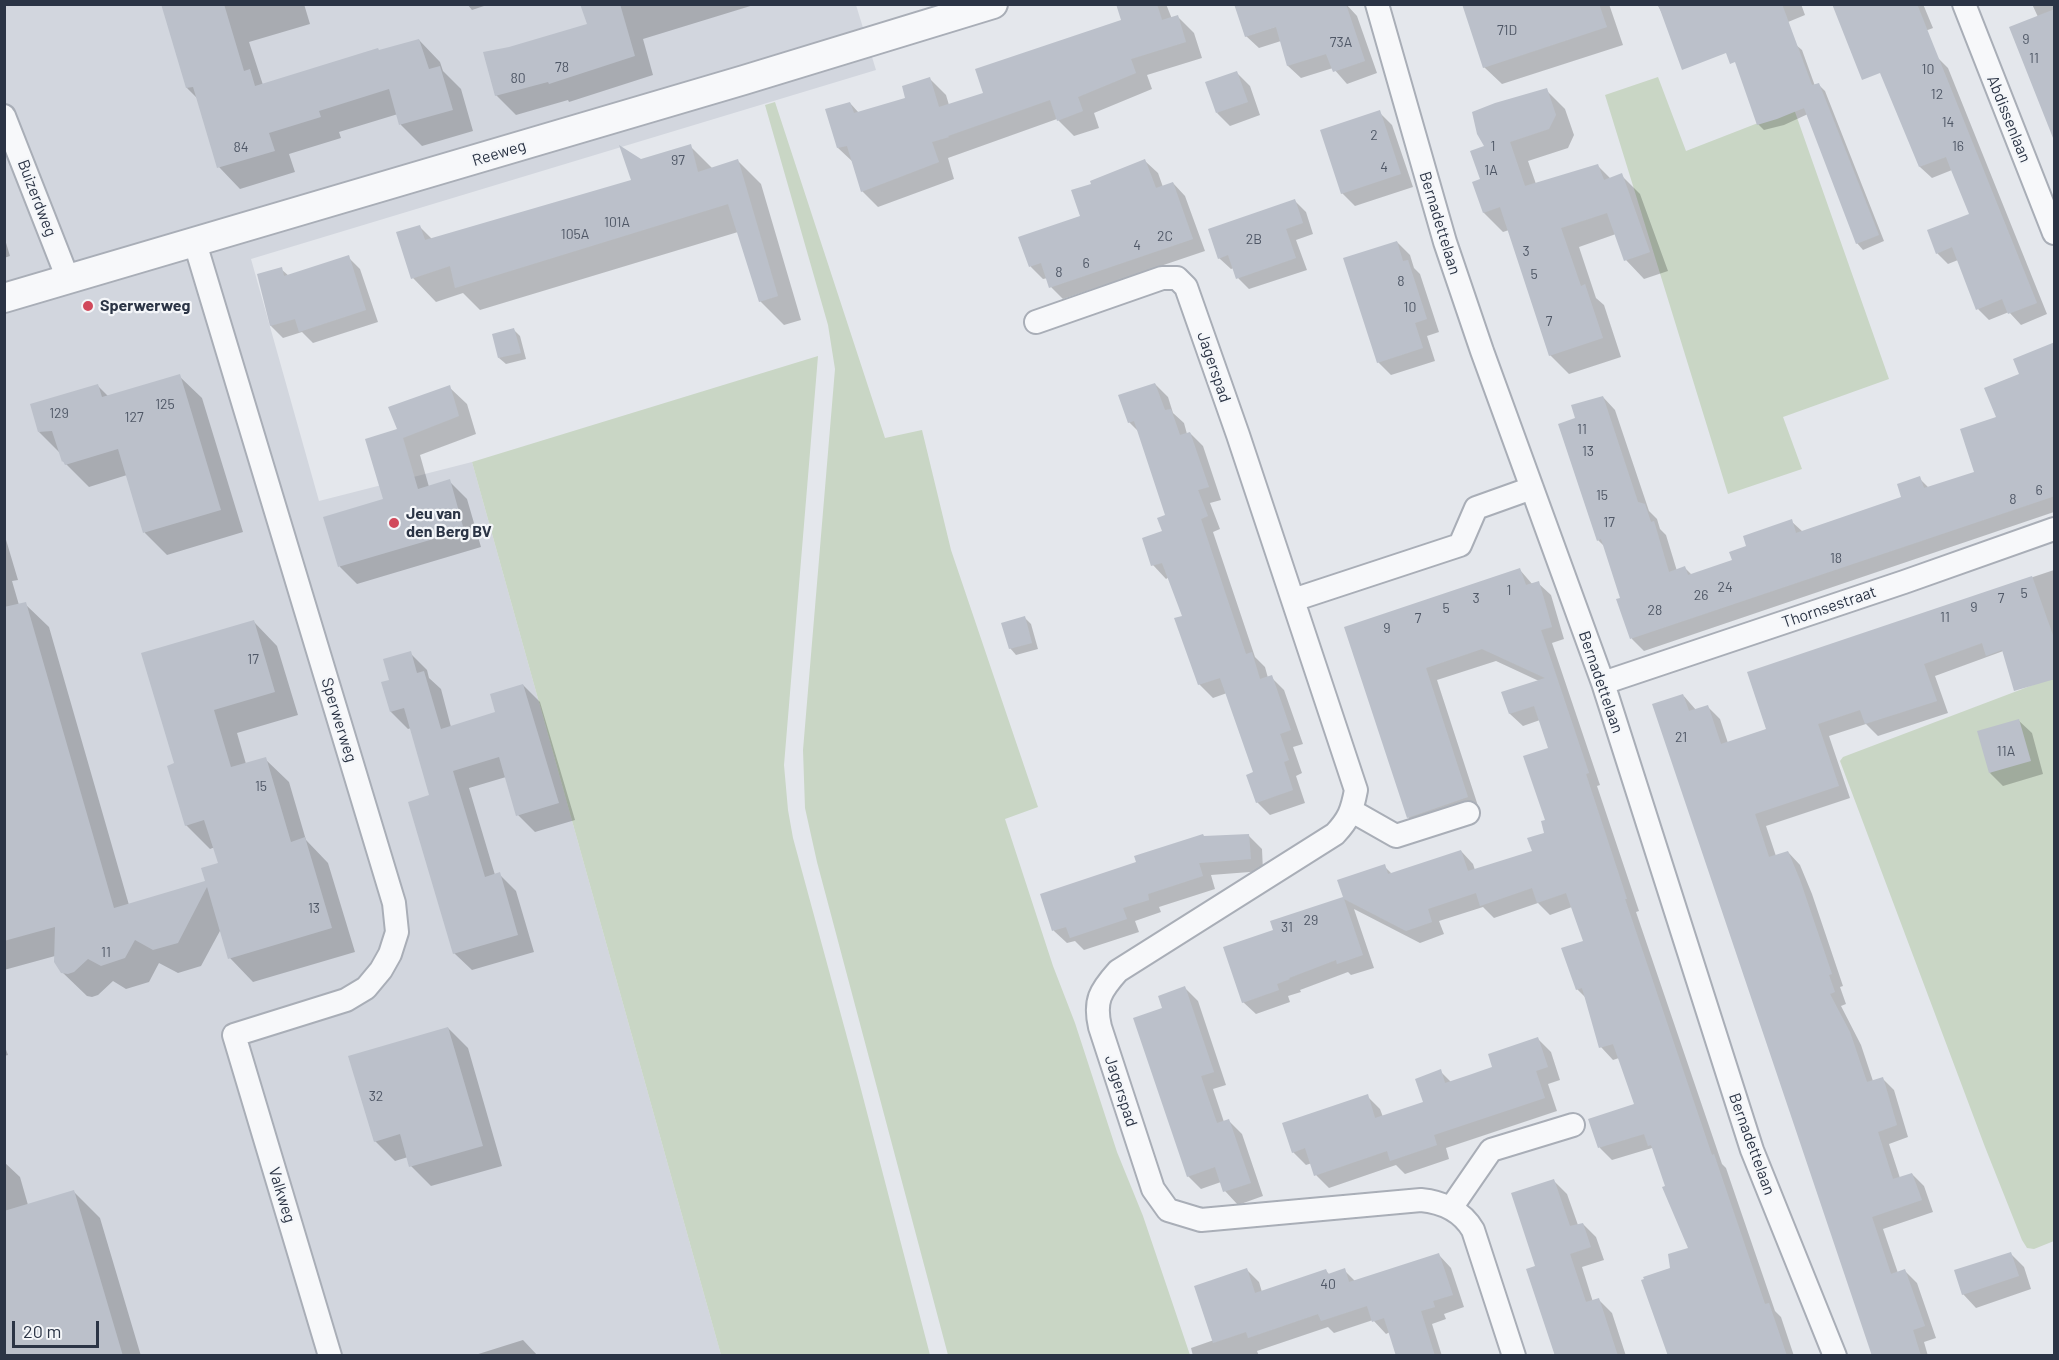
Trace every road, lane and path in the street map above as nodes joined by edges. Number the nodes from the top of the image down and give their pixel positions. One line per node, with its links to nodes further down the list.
1 (993, 4): 6 (street, Reeweg)
2 (1377, 4): 10 (street, Bernadettelaan)
3 (1964, 4): 5 (street, Abdissenlaan)
4 (4, 117): 7 (street, Buizerdweg)
5 (2055, 233)
6 (195, 243): 7 (street, Reeweg); 16 (street, Sperwerweg)
7 (68, 279): 8 (street, Reeweg)
8 (4, 298)
9 (1036, 322): 12 (street, Jagerspad)
10 (1532, 488): 12 (street); 13 (street, Bernadettelaan)
11 (2055, 530): 13 (street, Thornsestraat)
12 (1293, 600): 14 (street, Jagerspad)
13 (1603, 683): 21 (street, Bernadettelaan)
14 (1352, 811): 15 (street); 18 (street, Jagerspad)
15 (1468, 813)
16 (234, 1035): 19 (street, Valkweg)
17 (1573, 1125): 18 (street)
18 (1451, 1208): 20 (street, Jagerspad)
19 (330, 1356)
20 (1514, 1356)
21 (1835, 1356)

